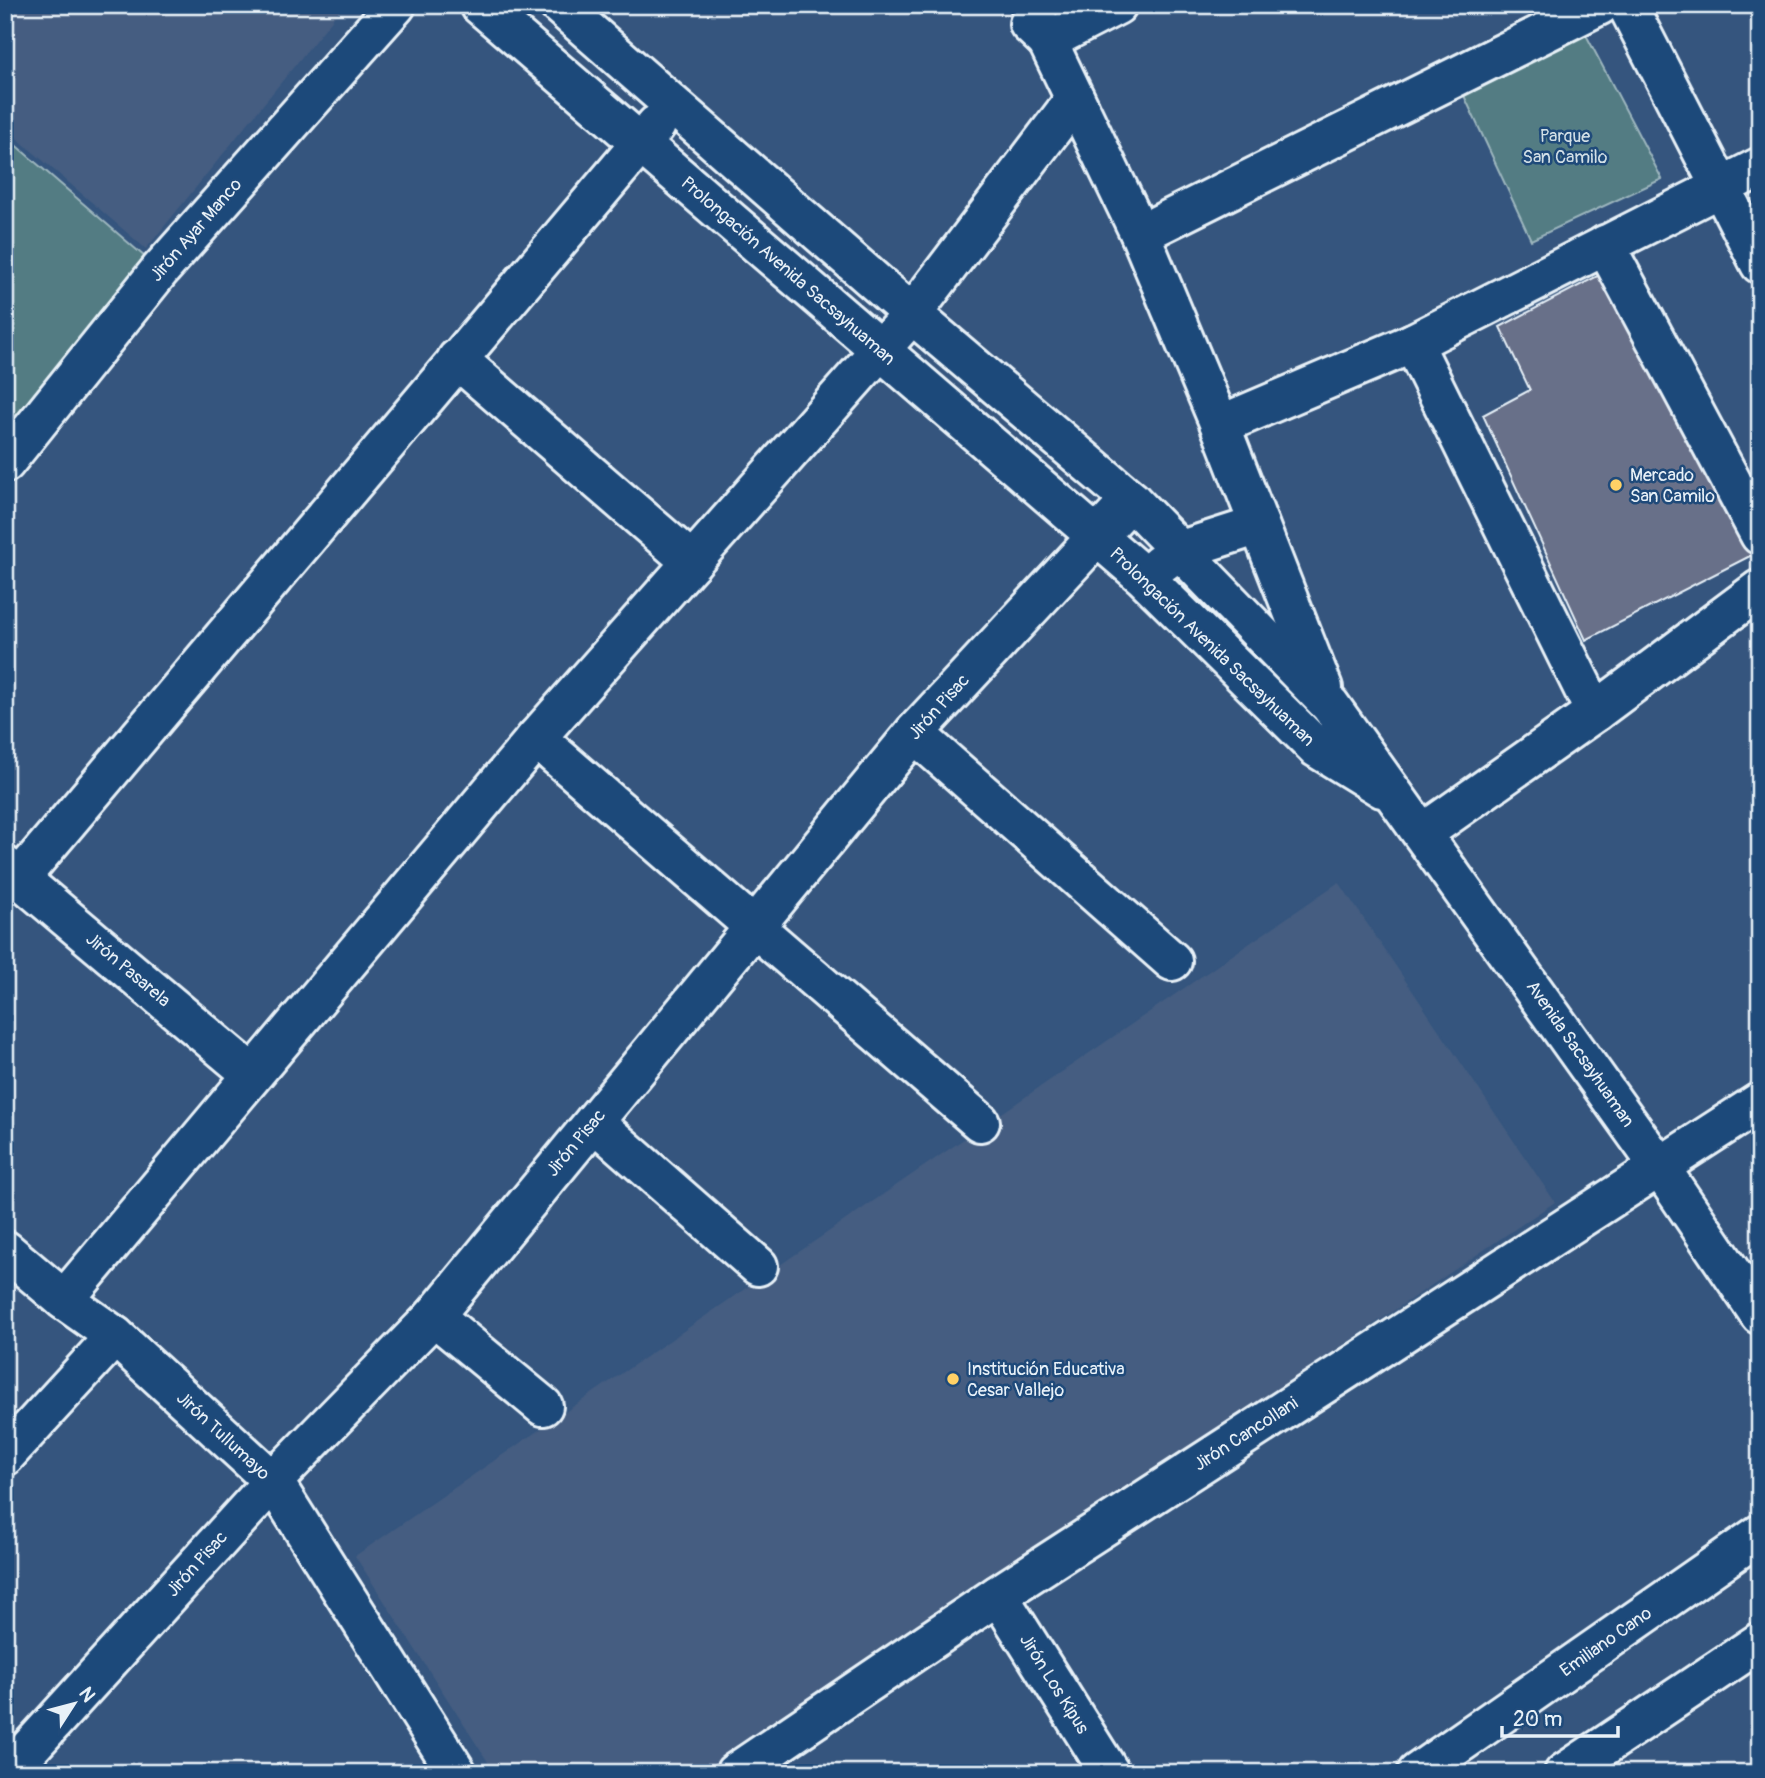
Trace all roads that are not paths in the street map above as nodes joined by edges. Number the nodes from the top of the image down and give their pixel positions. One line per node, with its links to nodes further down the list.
1 (396, 5): 23 (street, Jirón Ayar Manco)
2 (480, 5): 12 (street, Prolongación Avenida Sacsayhuaman)
3 (559, 5): 11 (street)
4 (1007, 5): 9 (street)
5 (1030, 5): 9 (street)
6 (1117, 5): 9 (street)
7 (1600, 5): 15 (street)
8 (1627, 5): 14 (street)
9 (1047, 40): 10 (street)
10 (1075, 99): 15 (street); 18 (street)
11 (673, 104): 12 (street); 18 (street)
12 (640, 144): 20 (street, Prolongación Avenida Sacsayhuaman); 21 (street)
13 (1760, 167): 14 (street)
14 (1720, 187): 16 (street); 17 (street)
15 (1140, 234): 22 (street)
16 (1605, 245): 19 (street); 26 (street)
17 (1760, 264)
18 (912, 314): 20 (street); 24 (street)
19 (1413, 343): 22 (street); 33 (street)
20 (880, 350): 27 (street, Prolongación Avenida Sacsayhuaman); 29 (street)
21 (457, 359): 29 (street); 39 (street)
22 (1220, 425): 25 (street)
23 (5, 463)
24 (1131, 500): 27 (street, Jirón Pisac); 28 (street)
25 (1259, 525): 28 (street); 32 (street)
26 (1760, 535)
27 (1096, 537): 30 (street, Prolongación Avenida Sacsayhuaman); 34 (street, Jirón Pisac)
28 (1178, 551): 30 (street); 32 (street)
29 (692, 562): 35 (street)
30 (1143, 576): 36 (street, Prolongación Avenida Sacsayhuaman)
31 (1760, 589): 33 (street)
32 (1330, 705): 36 (street); 37 (street)
33 (1595, 712): 38 (street)
34 (914, 733): 40 (street, Jirón Pisac); 41 (street)
35 (536, 738): 40 (street); 42 (street)
36 (1317, 748): 37 (street, Prolongación Avenida Sacsayhuaman)
37 (1396, 797): 38 (street, Avenida Sacsayhuaman)
38 (1423, 833): 46 (street, Avenida Sacsayhuaman)
39 (12, 872): 42 (street, Jirón Pasarela)
40 (754, 928): 44 (street, Jirón Pisac); 45 (street)
41 (1172, 961)
42 (252, 1074): 49 (street)
43 (1760, 1102): 46 (street, Jirón Cancollani)
44 (594, 1122): 48 (street); 51 (street, Jirón Pisac)
45 (979, 1122)
46 (1659, 1166): 50 (street, Avenida Sacsayhuaman); 57 (street, Jirón Cancollani)
47 (5, 1250): 49 (street, Jirón Tullumayo)
48 (758, 1266)
49 (64, 1300): 52 (street, Jirón Tullumayo)
50 (1760, 1315)
51 (434, 1316): 53 (street); 55 (street, Jirón Pisac)
52 (115, 1336): 54 (street); 55 (street, Jirón Tullumayo)
53 (544, 1406)
54 (5, 1456)
55 (273, 1481): 59 (street, Jirón Pisac); 60 (street, Jirón Tullumayo)
56 (1760, 1534): 63 (street, Emiliano Cano)
57 (998, 1595): 61 (street, Jirón Cancollani); 62 (street, Jirón Los Kipus)
58 (1760, 1642): 64 (street)
59 (6, 1773)
60 (457, 1773)
61 (735, 1773)
62 (1110, 1773)
63 (1417, 1773)
64 (1564, 1773)

